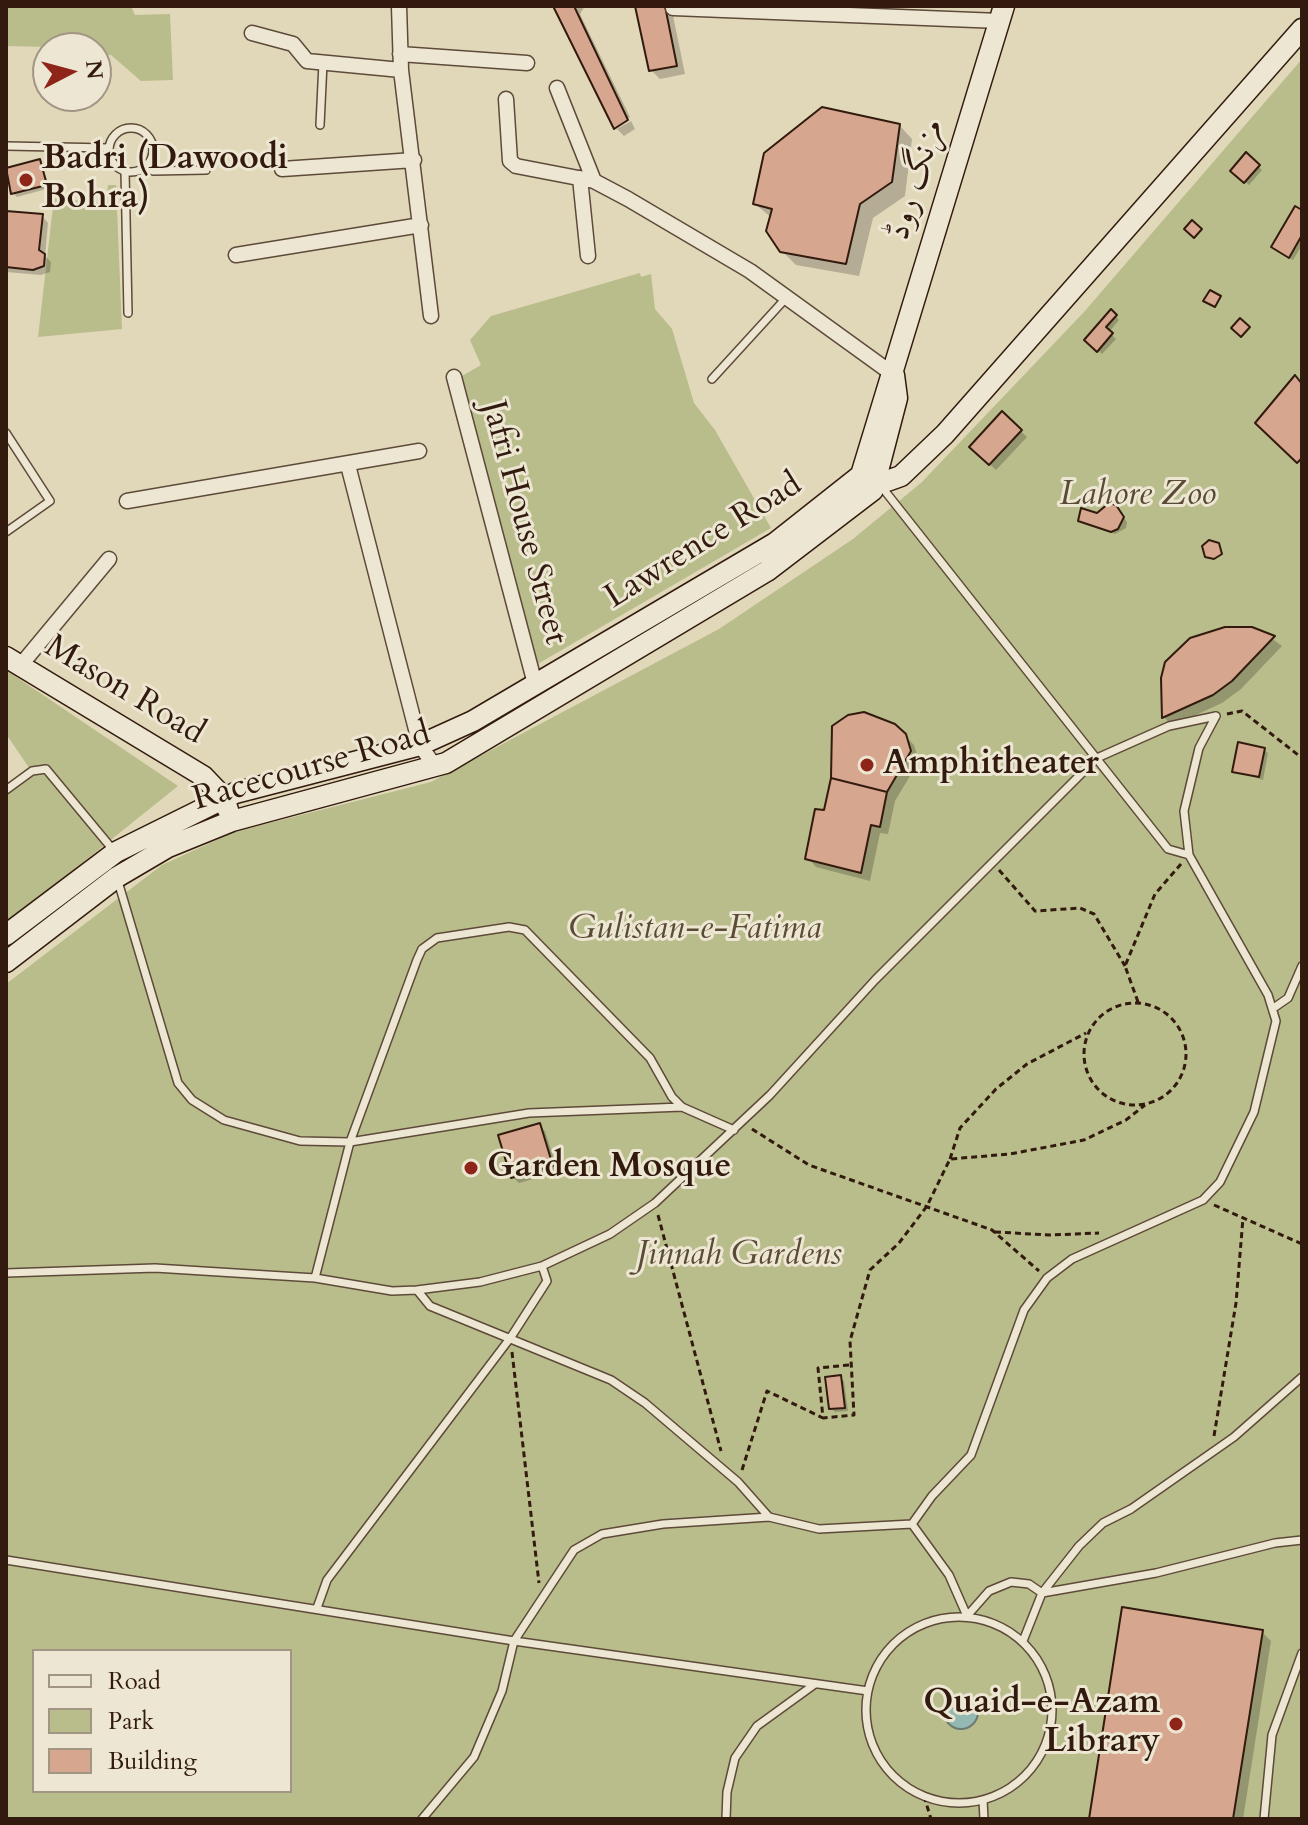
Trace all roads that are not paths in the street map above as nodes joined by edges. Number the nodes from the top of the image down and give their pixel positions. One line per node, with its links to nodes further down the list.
1 (399, 6): 6 (street)
2 (673, 8): 3 (street)
3 (1002, 13): 27 (main road, مزنگ روڈ)
4 (1302, 29): 33 (main road, Lawrence Road)
5 (252, 33): 7 (street)
6 (400, 54): 8 (street); 9 (street)
7 (323, 63): 9 (street); 12 (lane)
8 (527, 63)
9 (401, 70): 15 (street)
10 (557, 88): 20 (street)
11 (506, 99): 20 (street)
12 (320, 125)
13 (6, 146): 14 (lane)
14 (109, 148): 16 (lane); 19 (lane)
15 (414, 160): 17 (street); 21 (street)
16 (147, 165): 18 (lane); 19 (lane)
17 (282, 169)
18 (206, 170)
19 (125, 171): 25 (lane)
20 (587, 179): 23 (street); 24 (street)
21 (421, 225): 22 (street); 26 (street)
22 (236, 255)
23 (588, 256)
24 (787, 297): 27 (street); 29 (lane)
25 (128, 313)
26 (431, 316)
27 (894, 375): 31 (main road, مزنگ روڈ); 35 (main road, مزنگ روڈ)
28 (454, 377): 40 (street, Jafri House Street)
29 (712, 379)
30 (6, 433): 37 (lane)
31 (887, 448): 33 (main road); 35 (main road, مزنگ روڈ)
32 (419, 451): 34 (street)
33 (919, 459): 35 (main road, Lawrence Road)
34 (348, 465): 36 (street); 41 (street)
35 (870, 478): 40 (main road, Lawrence Road); 42 (lane); 43 (main road, Racecourse Road)
36 (127, 501)
37 (6, 532)
38 (109, 559): 39 (street)
39 (13, 661): 45 (main road, Mason Road)
40 (535, 684): 41 (main road, Lawrence Road)
41 (420, 745): 43 (street); 45 (main road, Lawrence Road)
42 (1097, 758): 47 (lane); 47 (lane); 55 (lane)
43 (436, 768): 46 (main road, Racecourse Road)
44 (6, 790): 48 (lane)
45 (224, 798): 46 (main road, Mason Road); 48 (main road, Lawrence Road)
46 (232, 821): 49 (main road, Racecourse Road)
47 (1189, 855): 53 (lane)
48 (110, 857): 49 (lane); 50 (main road, Lawrence Road)
49 (117, 877): 51 (main road, Racecourse Road); 56 (lane)
50 (6, 935)
51 (6, 962)
52 (1302, 966): 53 (lane)
53 (1275, 1007): 64 (lane)
54 (682, 1107): 55 (lane); 56 (lane); 56 (lane)
55 (734, 1130): 57 (lane)
56 (350, 1142): 59 (lane)
57 (542, 1266): 60 (lane); 61 (lane)
58 (6, 1273): 59 (lane)
59 (315, 1278): 60 (lane)
60 (417, 1290): 61 (lane)
61 (511, 1337): 63 (lane); 68 (lane)
62 (1302, 1377): 67 (lane)
63 (769, 1517): 64 (lane); 70 (lane)
64 (912, 1524): 69 (lane)
65 (1302, 1540): 67 (lane)
66 (6, 1560): 68 (lane)
67 (1042, 1593): 69 (lane); 71 (lane)
68 (317, 1608): 70 (lane)
69 (967, 1616): 71 (lane); 74 (lane)
70 (514, 1641): 73 (lane); 76 (lane)
71 (1023, 1641): 75 (lane)
72 (1302, 1653): 79 (lane)
73 (815, 1684): 74 (lane); 77 (lane)
74 (868, 1691): 75 (lane)
75 (983, 1800): 78 (lane)
76 (422, 1819)
77 (726, 1819)
78 (984, 1819)
79 (1264, 1819)

